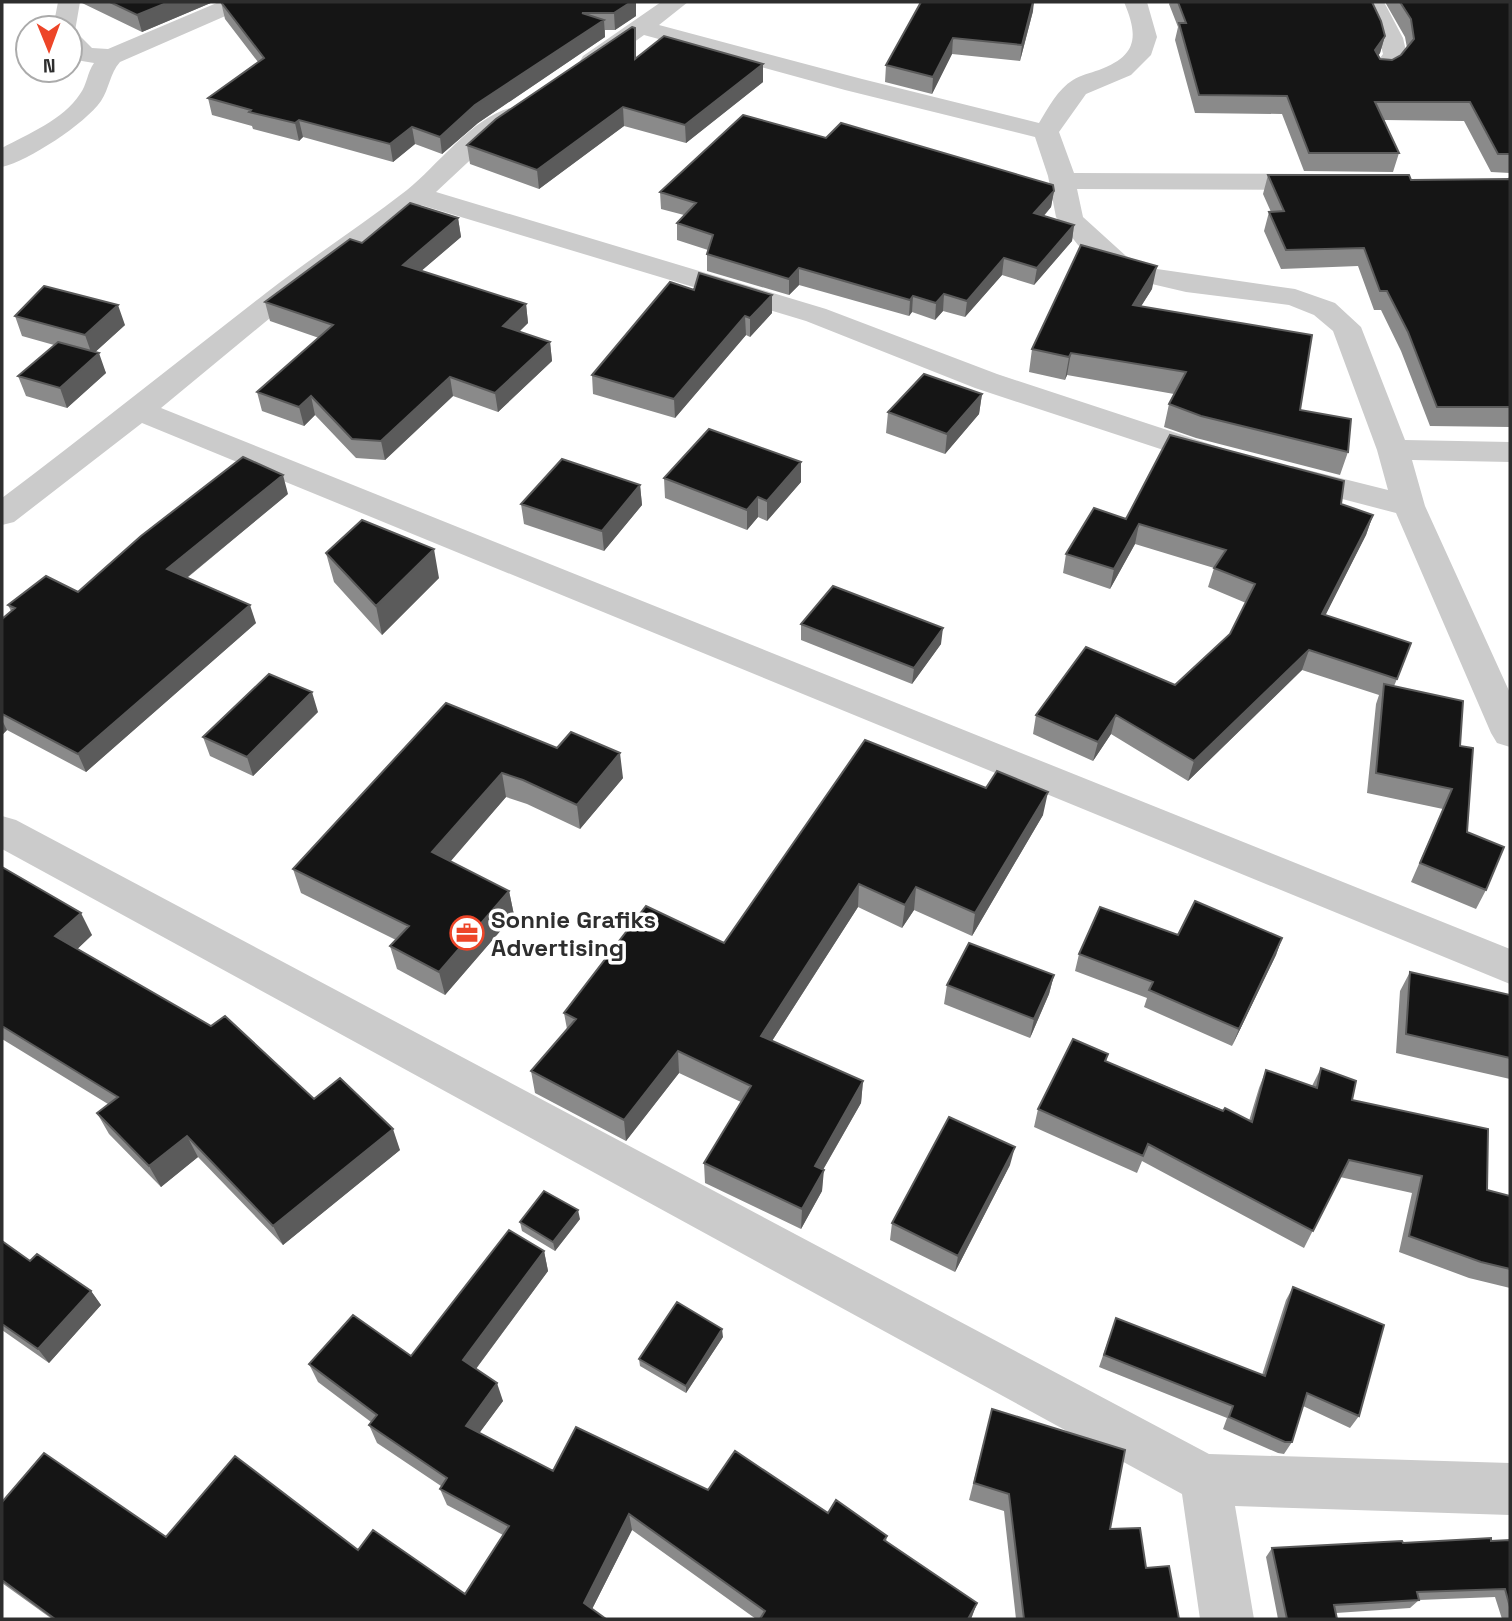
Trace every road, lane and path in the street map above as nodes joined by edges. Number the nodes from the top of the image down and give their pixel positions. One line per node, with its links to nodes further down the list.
1 (238, 2): 7 (street)
2 (676, 2): 5 (street)
3 (1136, 2): 11 (street)
4 (1373, 2): 8 (street)
5 (640, 27): 9 (street); 11 (street)
6 (84, 54): 7 (street)
7 (111, 57): 12 (street)
8 (1384, 69)
9 (565, 79)
10 (532, 101): 15 (street)
11 (1046, 132): 13 (street)
12 (2, 159)
13 (1062, 181): 14 (street); 17 (street)
14 (1342, 182)
15 (417, 195): 16 (street); 19 (street)
16 (139, 410): 20 (street); 23 (street)
17 (1394, 450): 18 (street); 19 (street)
18 (1510, 452)
19 (1409, 506): 21 (street)
20 (2, 514)
21 (1510, 733)
22 (2, 831): 24 (street)
23 (1510, 967)
24 (1205, 1479): 25 (street); 26 (street)
25 (1510, 1489)
26 (1227, 1619)

